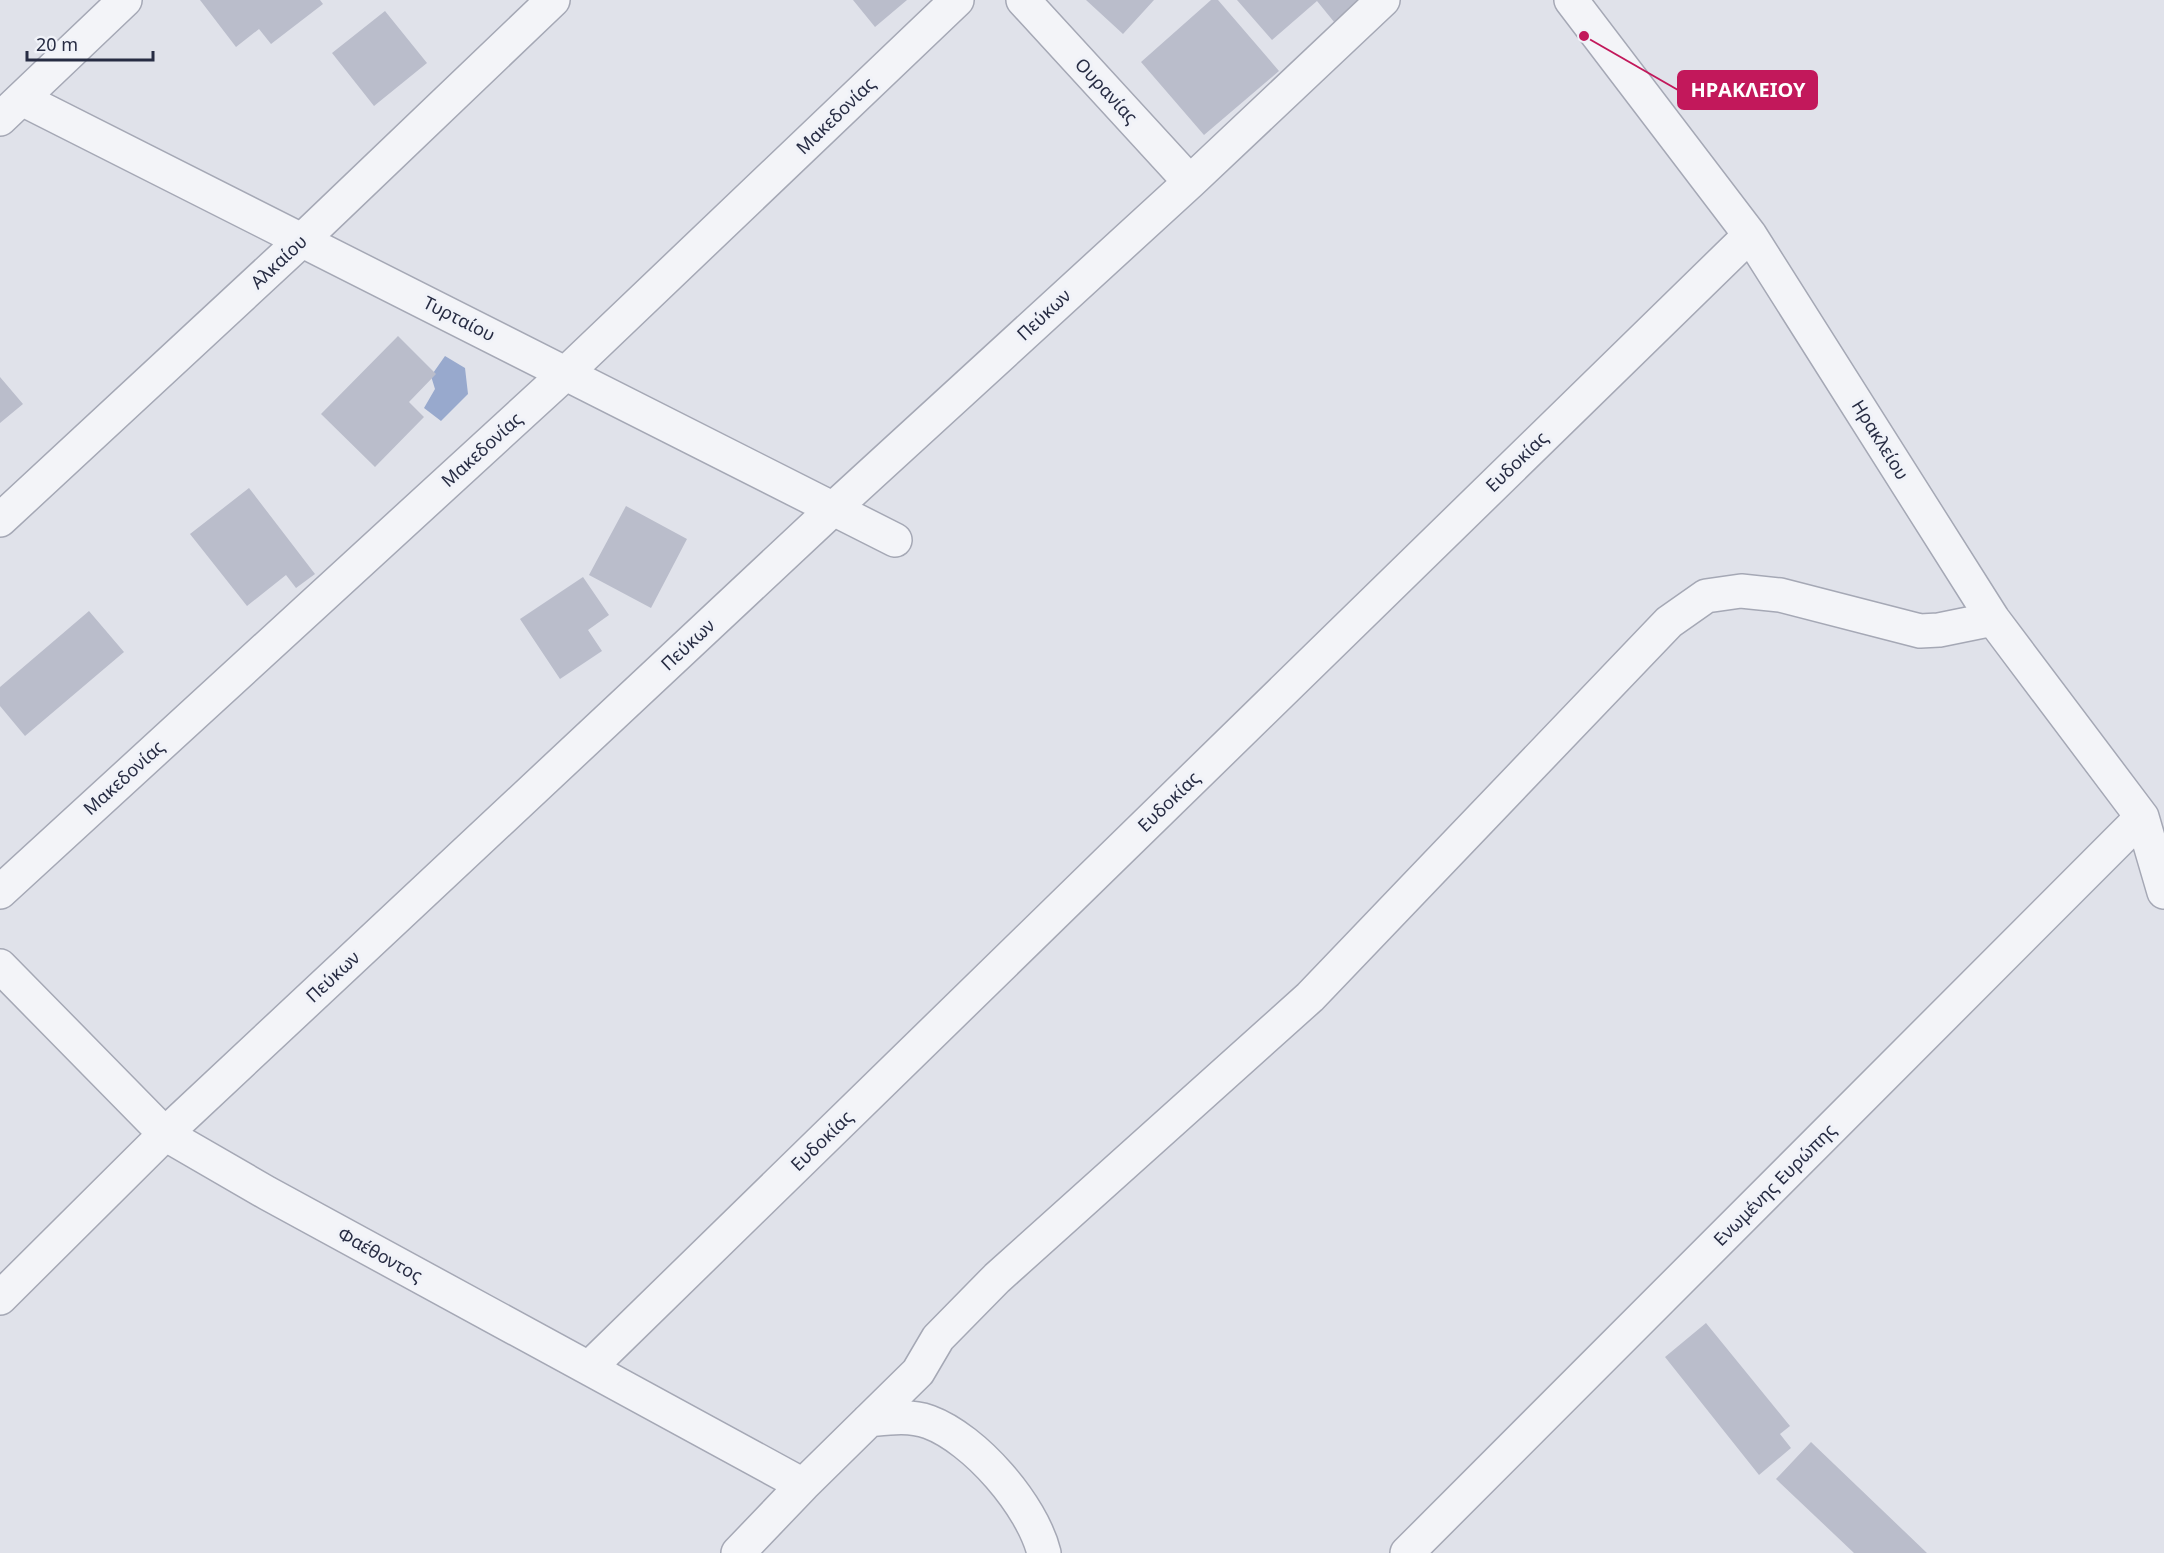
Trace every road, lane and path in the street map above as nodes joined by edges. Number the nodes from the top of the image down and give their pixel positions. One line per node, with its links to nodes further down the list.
1 (125, 0): 7 (street)
2 (553, 0): 10 (street, Αλκαίου)
3 (957, 0): 11 (street, Μακεδονίας)
4 (1023, 0): 8 (street, Ουρανίας)
5 (1383, 0): 8 (street, Πεύκων)
6 (1571, 0): 9 (street, Ηρακλείου)
7 (11, 109): 10 (street, Τυρταίου)
8 (1190, 182): 12 (street, Πεύκων)
9 (1750, 235): 15 (street, Ηρακλείου); 22 (street, Ευδοκίας)
10 (302, 240): 11 (street, Τυρταίου); 13 (street, Αλκαίου)
11 (566, 373): 12 (street, Τυρταίου); 17 (street, Μακεδονίας)
12 (834, 508): 14 (street, Τυρταίου); 20 (street, Πεύκων)
13 (0, 520)
14 (895, 540)
15 (1993, 619): 16 (street, Ηρακλείου); 23 (street)
16 (2142, 817): 18 (street, Ηρακλείου); 27 (street, Ενωμένης Ευρώπης)
17 (0, 892)
18 (2164, 892)
19 (0, 966): 20 (street, Φαέθοντος)
20 (165, 1134): 21 (street, Πεύκων); 22 (street, Φαέθοντος)
21 (0, 1299)
22 (589, 1368): 24 (street, Φαέθοντος)
23 (869, 1420): 24 (street); 26 (street)
24 (803, 1485): 25 (street)
25 (738, 1553)
26 (1044, 1553)
27 (1407, 1553)

